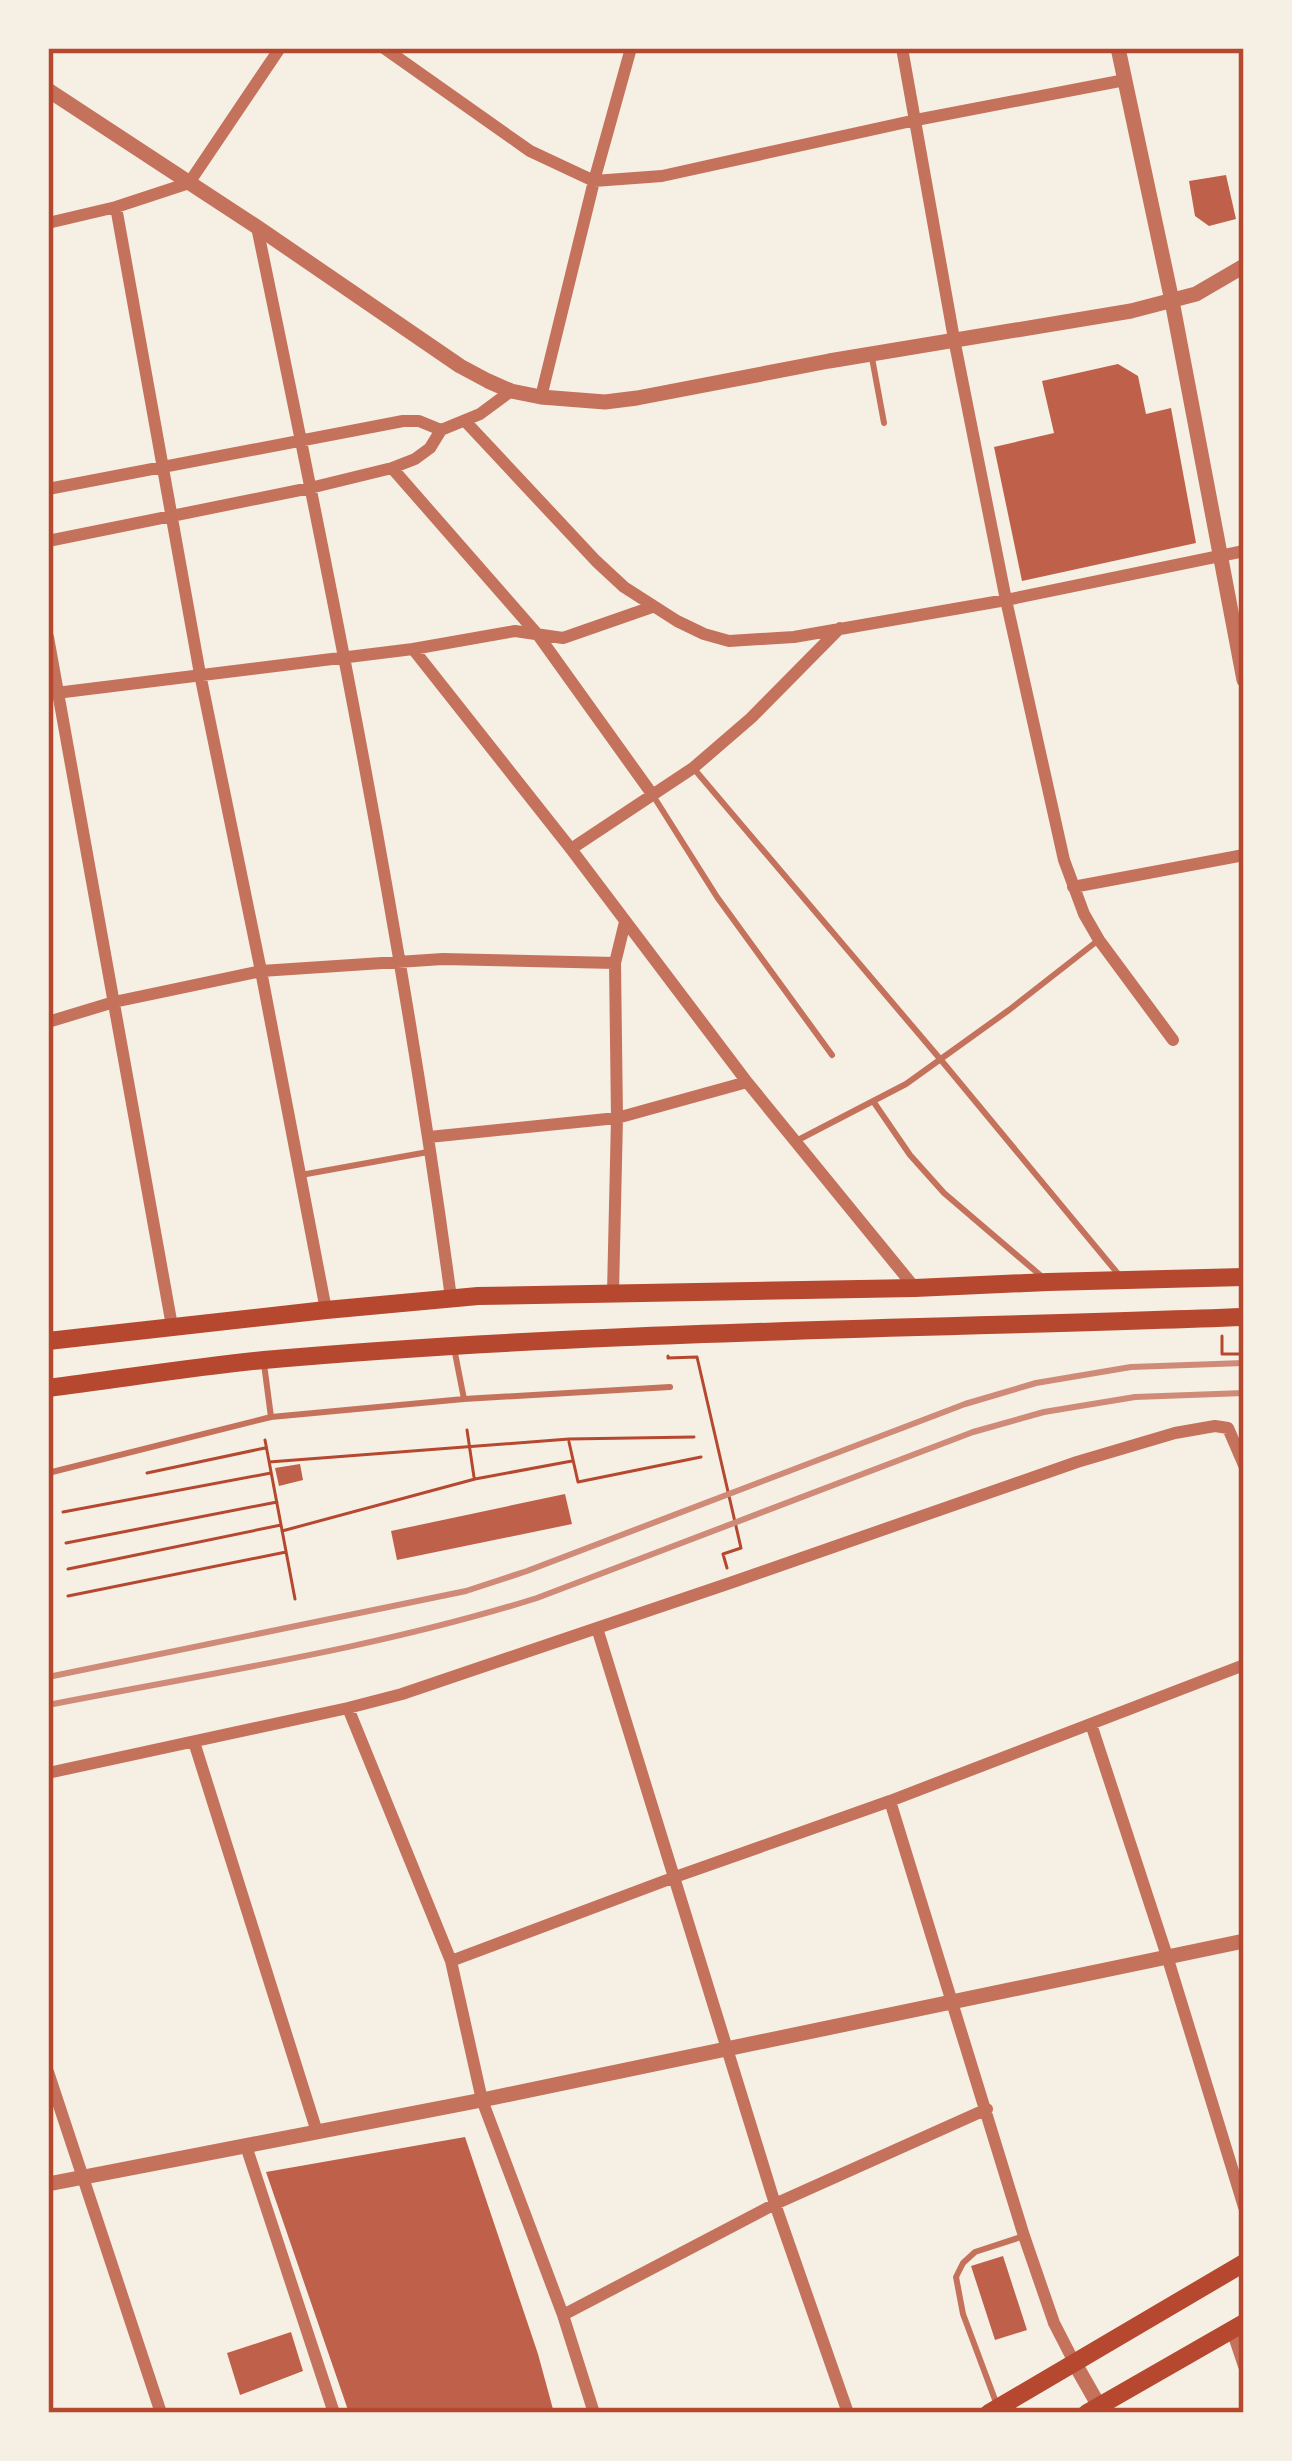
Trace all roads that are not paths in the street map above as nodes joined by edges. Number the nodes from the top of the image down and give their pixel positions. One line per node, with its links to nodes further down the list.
1 (280, 48): 10 (street)
2 (384, 48): 9 (street)
3 (631, 48): 9 (street)
4 (902, 48): 8 (street)
5 (1118, 48): 6 (street)
6 (1125, 80): 8 (street); 15 (street)
7 (48, 90): 10 (street)
8 (916, 120): 9 (street); 16 (street)
9 (594, 182): 19 (street)
10 (190, 183): 11 (street); 13 (street)
11 (116, 208): 12 (street); 24 (street)
12 (48, 223)
13 (257, 227): 18 (street); 23 (street)
14 (1244, 266): 15 (street)
15 (1172, 301): 16 (street); 31 (street)
16 (954, 339): 17 (street); 32 (street)
17 (872, 354): 19 (street); 21 (lane)
18 (511, 391): 19 (street); 20 (street)
19 (541, 397)
20 (465, 421): 22 (street); 33 (street)
21 (884, 423)
22 (441, 430): 23 (street); 25 (street)
23 (301, 439): 24 (street); 27 (street)
24 (164, 467): 26 (street); 28 (street)
25 (392, 468): 27 (street); 35 (street)
26 (48, 488)
27 (310, 488): 28 (street); 38 (street)
28 (172, 517): 29 (street); 39 (street)
29 (48, 541)
30 (1244, 551): 31 (street)
31 (1220, 558): 32 (street); 40 (street)
32 (1006, 600): 34 (street); 46 (street)
33 (652, 607): 34 (street); 35 (street)
34 (841, 627): 42 (street)
35 (538, 635): 37 (street); 43 (street)
36 (48, 638): 41 (street)
37 (413, 649): 38 (street); 44 (street)
38 (346, 656): 39 (street); 49 (street)
39 (200, 674): 41 (street); 51 (street)
40 (1244, 680)
41 (53, 693): 52 (street)
42 (693, 768): 43 (street); 56 (lane)
43 (652, 794): 44 (street); 55 (lane)
44 (571, 849): 47 (street)
45 (1244, 855): 46 (street)
46 (1073, 886): 48 (street)
47 (625, 922): 50 (street); 57 (street)
48 (1099, 940): 54 (street); 56 (lane)
49 (402, 963): 50 (street); 51 (street); 61 (street)
50 (615, 963): 59 (street)
51 (261, 971): 52 (street); 62 (street)
52 (114, 1002): 53 (street); 71 (street)
53 (48, 1022)
54 (1173, 1040)
55 (832, 1055)
56 (941, 1060): 58 (lane); 64 (lane)
57 (747, 1082): 59 (street); 60 (street)
58 (873, 1101): 60 (lane); 65 (lane)
59 (617, 1118): 61 (street); 67 (street)
60 (796, 1141): 66 (street)
61 (430, 1144): 62 (lane); 68 (street)
62 (301, 1175): 69 (street)
63 (1244, 1277): 64 (main road)
64 (1123, 1280): 65 (main road)
65 (1048, 1282): 66 (main road)
66 (914, 1288): 67 (main road)
67 (613, 1293): 68 (main road)
68 (451, 1298): 69 (main road)
69 (326, 1310): 71 (main road)
70 (1244, 1317): 73 (main road)
71 (172, 1326): 72 (main road)
72 (48, 1341)
73 (454, 1348): 74 (main road); 77 (lane)
74 (264, 1360): 75 (main road); 78 (lane)
75 (48, 1388)
76 (670, 1388): 77 (lane)
77 (464, 1399): 78 (lane)
78 (271, 1417): 80 (lane)
79 (1244, 1465): 81 (street)
80 (48, 1473)
81 (597, 1628): 83 (street); 88 (street)
82 (1244, 1665): 84 (street)
83 (348, 1708): 85 (street); 91 (street)
84 (1091, 1724): 87 (street); 90 (street)
85 (194, 1742): 86 (street); 97 (street)
86 (48, 1773)
87 (890, 1801): 88 (street); 92 (street)
88 (675, 1877): 91 (street); 93 (street)
89 (1244, 1942): 90 (street)
90 (1167, 1956): 92 (street); 102 (street)
91 (451, 1961): 95 (street)
92 (953, 2000): 93 (street); 96 (street)
93 (728, 2049): 95 (street); 101 (street)
94 (48, 2072): 99 (street)
95 (482, 2100): 97 (street); 105 (street)
96 (987, 2109): 101 (street); 103 (street)
97 (316, 2132): 98 (street)
98 (246, 2146): 99 (street); 112 (street)
99 (82, 2178): 100 (street); 111 (street)
100 (48, 2185)
101 (776, 2204): 105 (street); 114 (street)
102 (1244, 2206)
103 (1024, 2236): 107 (street); 109 (lane)
104 (1244, 2263): 107 (main road)
105 (563, 2314): 113 (street)
106 (1238, 2326): 108 (street); 110 (main road)
107 (1074, 2362): 109 (main road); 110 (street)
108 (1244, 2366)
109 (994, 2410)
110 (1097, 2410)
111 (160, 2413)
112 (334, 2413)
113 (594, 2413)
114 (848, 2413)

